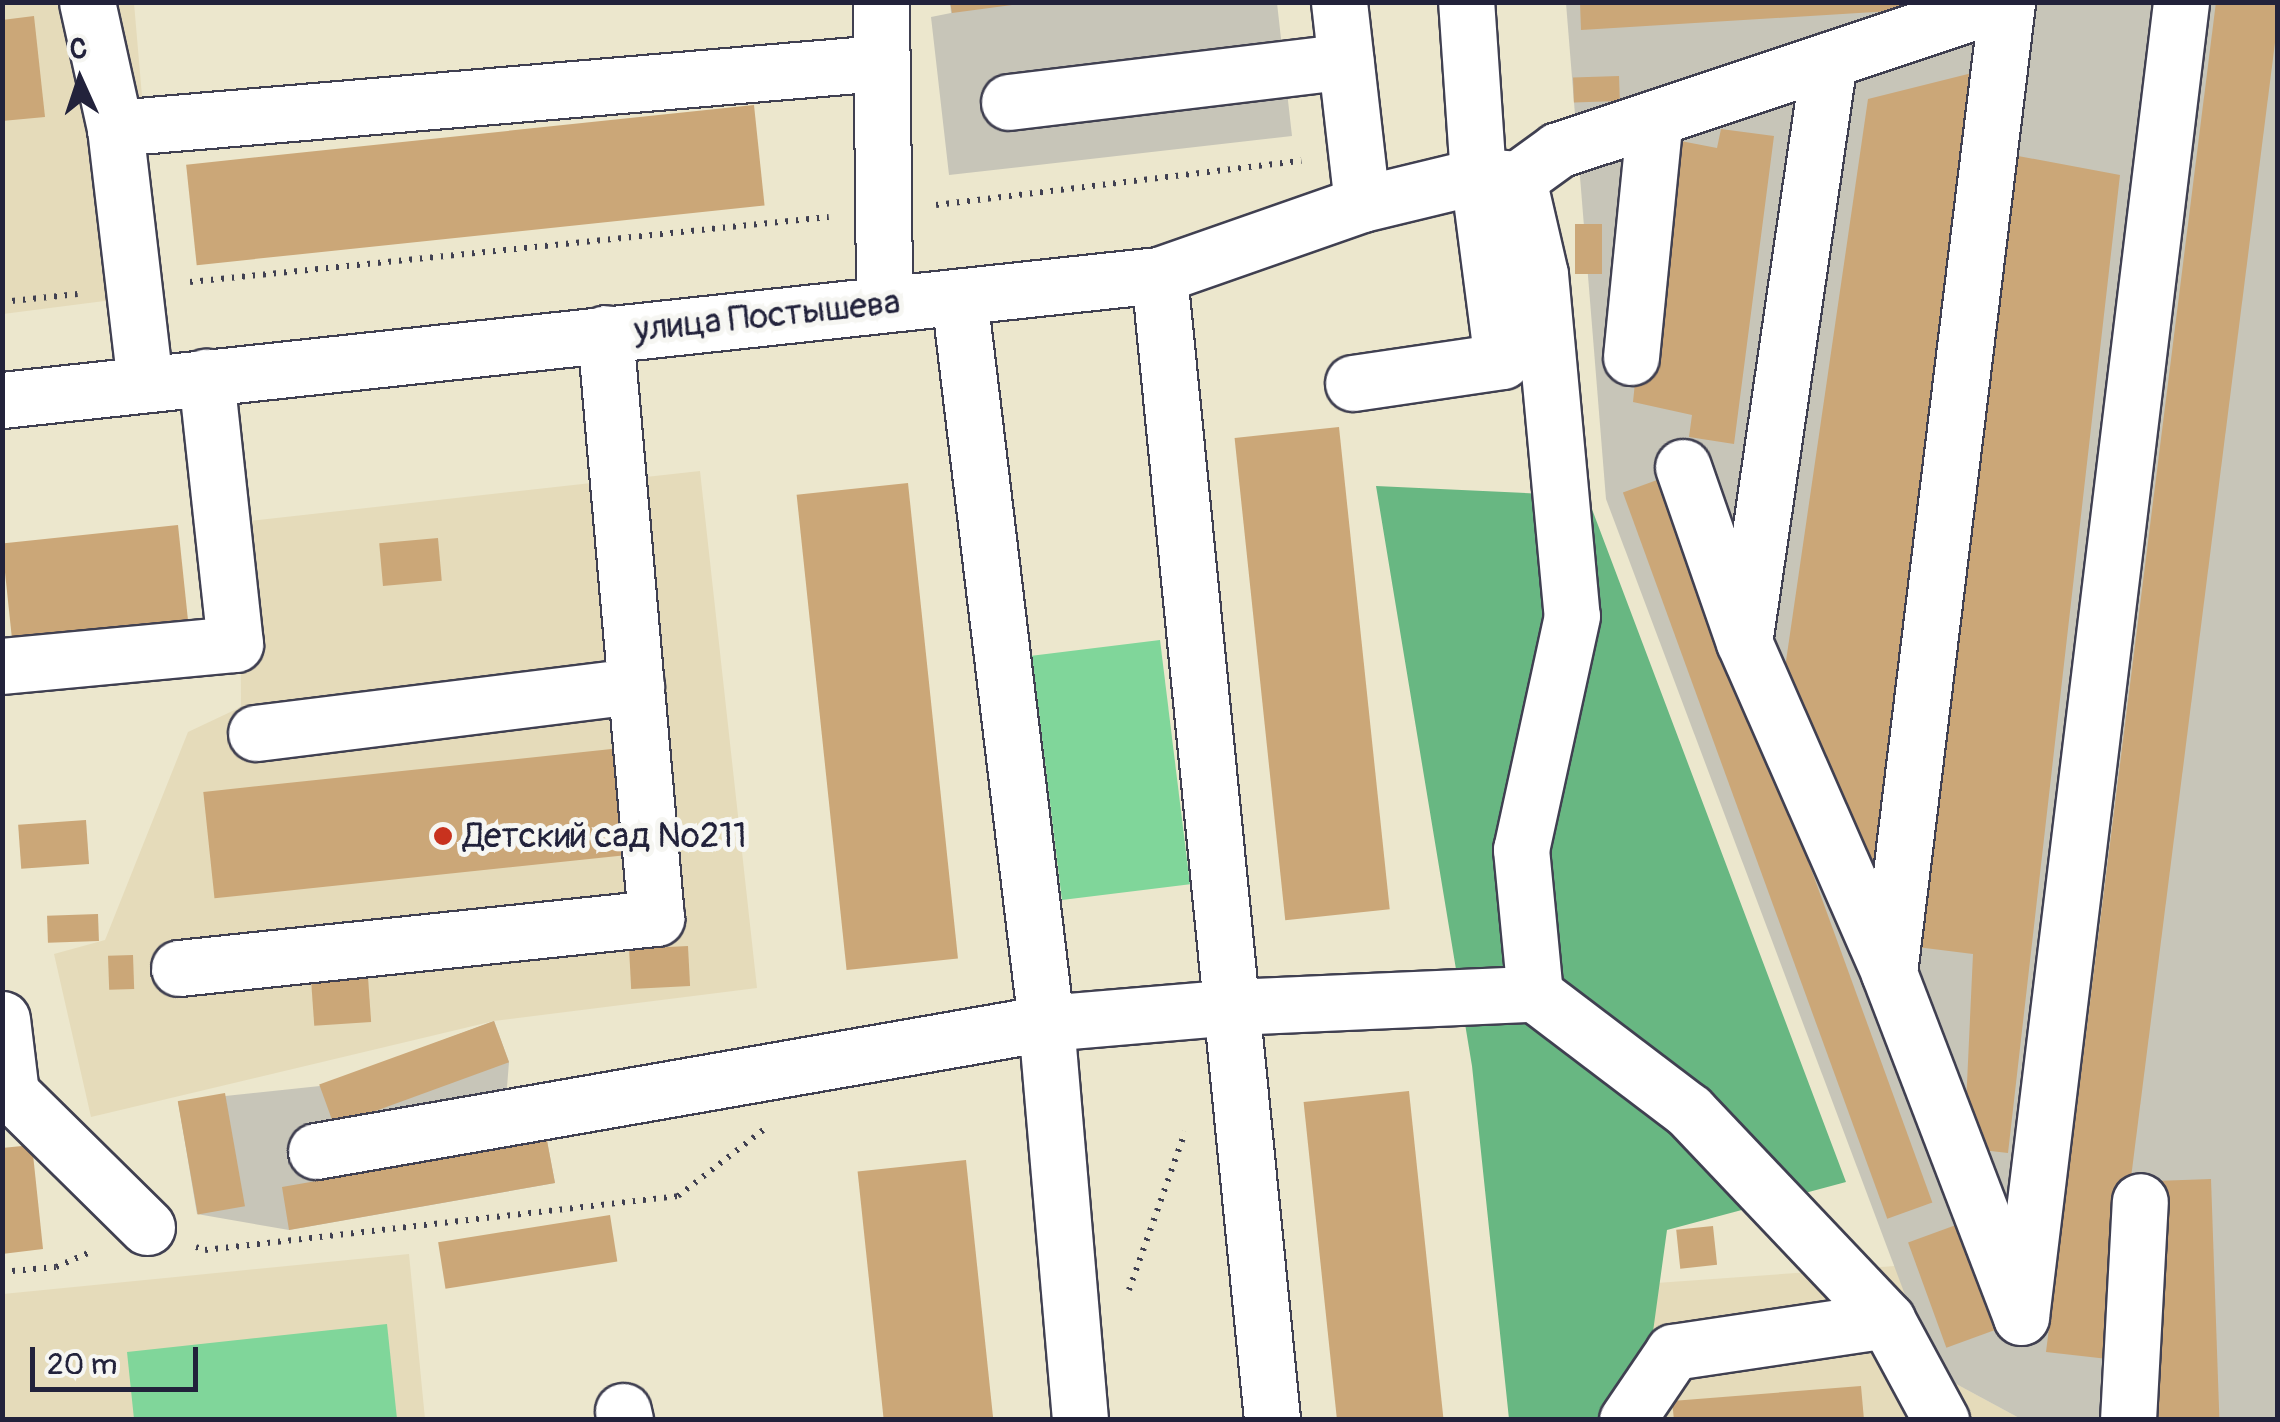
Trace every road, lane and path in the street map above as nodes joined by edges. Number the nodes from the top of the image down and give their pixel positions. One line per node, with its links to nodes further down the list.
1 (87, 2): 12 (street)
2 (881, 2): 8 (street)
3 (1339, 2): 9 (street)
4 (1466, 2): 13 (street)
5 (2006, 2): 7 (street); 33 (street)
6 (2181, 2): 33 (street)
7 (1829, 60): 11 (street); 28 (street)
8 (880, 62): 12 (street); 15 (street)
9 (1346, 62): 10 (street); 14 (street)
10 (1009, 102)
11 (1655, 118): 13 (street); 22 (street)
12 (115, 128): 17 (street)
13 (1498, 177): 14 (street, улица Постышева); 24 (street); 34 (street)
14 (1359, 179): 15 (path); 16 (street, улица Постышева)
15 (884, 212): 17 (path); 20 (street)
16 (1159, 275): 18 (street, улица Постышева); 35 (street)
17 (136, 288): 19 (path); 25 (street)
18 (959, 296): 20 (street, улица Постышева); 37 (street)
19 (2, 302)
20 (884, 302): 21 (street, улица Постышева)
21 (605, 333): 23 (street, улица Постышева); 30 (street)
22 (1632, 358)
23 (206, 377): 25 (street, улица Постышева); 29 (street)
24 (1353, 383)
25 (146, 384): 26 (street, улица Постышева)
26 (2, 400)
27 (1683, 467): 28 (street)
28 (1744, 642): 33 (street)
29 (2, 666)
30 (636, 686): 31 (street); 32 (street)
31 (256, 733)
32 (179, 968)
33 (1889, 974)
34 (1535, 994): 35 (street); 46 (street)
35 (1232, 1007): 37 (street); 48 (street)
36 (2, 1019): 38 (street)
37 (1046, 1023): 41 (street); 47 (street)
38 (7, 1094): 43 (street)
39 (1192, 1115): 45 (path)
40 (769, 1126): 43 (path)
41 (316, 1151)
42 (2140, 1201): 51 (street)
43 (148, 1227): 44 (path)
44 (2, 1272)
45 (1128, 1294)
46 (1887, 1320): 49 (street); 50 (street)
47 (1080, 1420)
48 (1272, 1420)
49 (1627, 1420)
50 (1940, 1420)
51 (2128, 1420)

